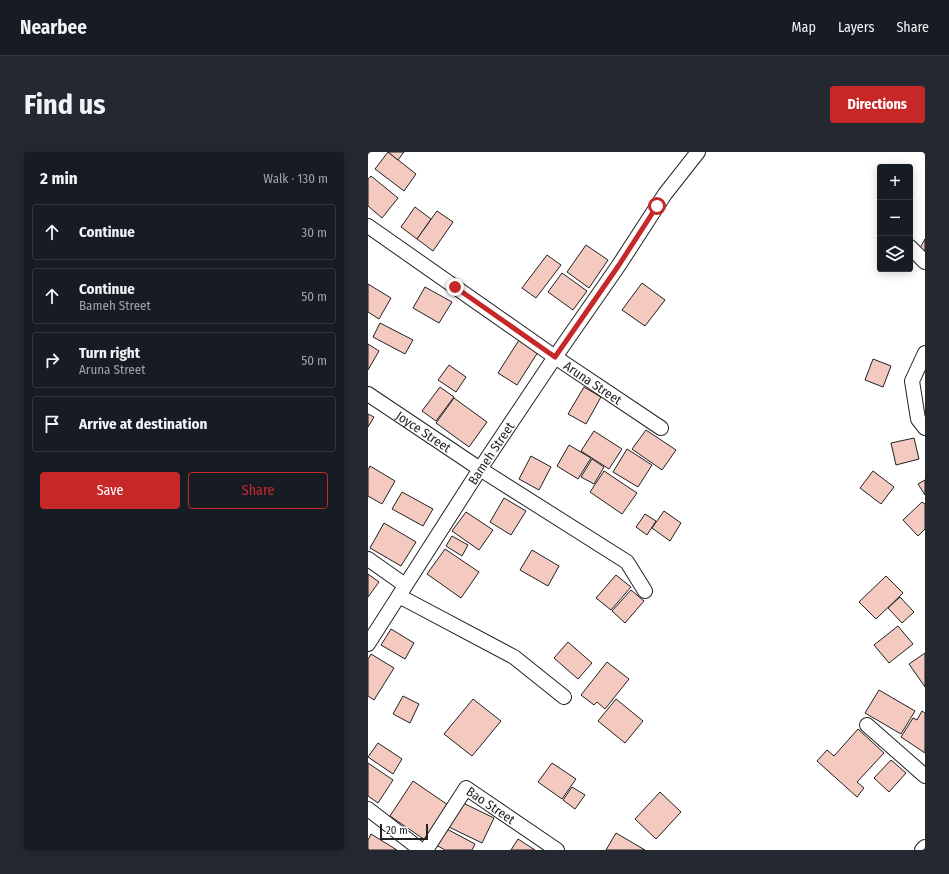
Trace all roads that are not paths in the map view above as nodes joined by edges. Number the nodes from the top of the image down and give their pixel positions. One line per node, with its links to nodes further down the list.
1 (698, 152): 6 (street, Bameh Street)
2 (368, 226): 6 (street, Aruna Street)
3 (913, 250): 4 (street)
4 (925, 262)
5 (925, 353): 8 (street)
6 (555, 357): 9 (street, Aruna Street); 10 (street, Bameh Street)
7 (368, 394): 10 (street, Joyce Street)
8 (921, 423)
9 (661, 428)
10 (480, 469): 12 (street, Bameh Street); 13 (street, Joyce Street)
11 (368, 559): 12 (street)
12 (402, 591): 14 (street, Bameh Street); 15 (street)
13 (645, 591)
14 (368, 644)
15 (564, 697)
16 (867, 725): 17 (street)
17 (925, 776)
18 (368, 809): 20 (street)
19 (925, 847): 23 (street)
20 (421, 850)
21 (426, 850): 22 (street, Bao Street)
22 (557, 850)
23 (922, 850)

